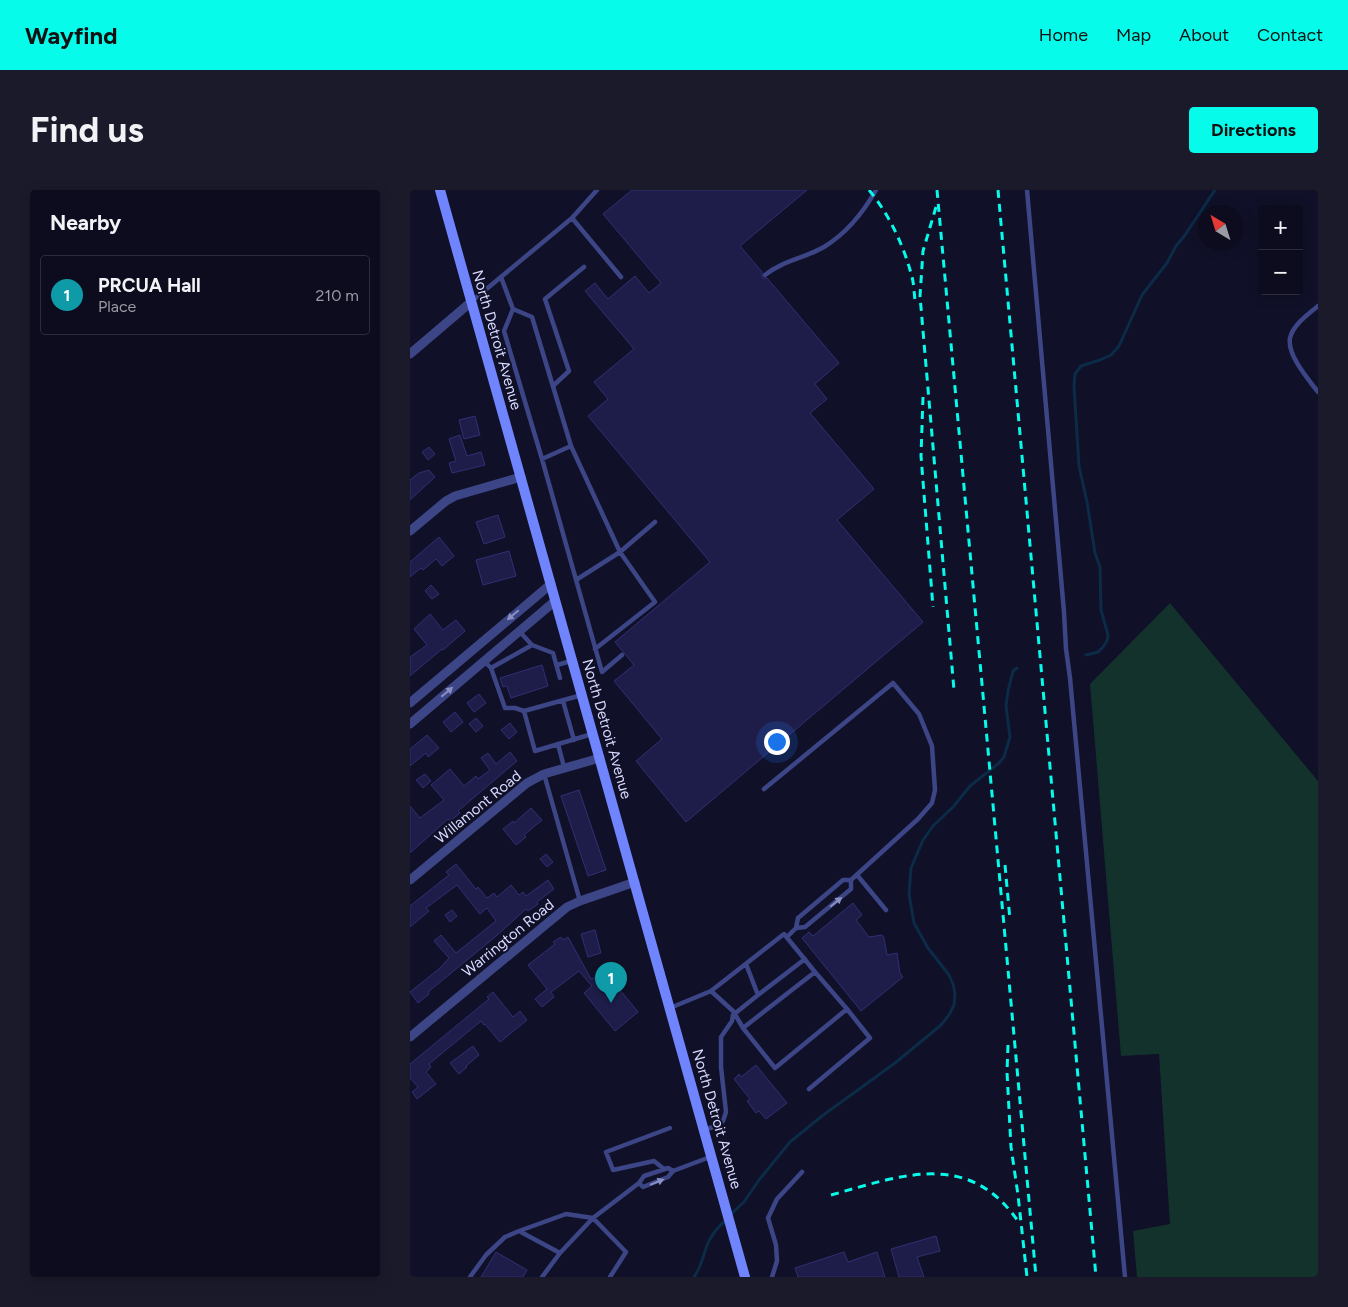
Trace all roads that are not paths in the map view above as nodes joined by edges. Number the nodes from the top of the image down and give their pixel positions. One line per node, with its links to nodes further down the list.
1 (440, 190): 10 (main road, North Detroit Avenue)
2 (598, 190): 5 (lane)
3 (876, 190): 7 (lane)
4 (1027, 190): 80 (lane)
5 (572, 218): 8 (lane); 9 (lane)
6 (584, 268): 14 (lane)
7 (765, 276)
8 (501, 277): 10 (lane); 12 (lane)
9 (620, 277)
10 (471, 302): 13 (street); 18 (main road, North Detroit Avenue)
11 (1318, 306): 15 (lane)
12 (513, 309): 14 (lane); 17 (lane)
13 (410, 354)
14 (552, 386): 16 (lane)
15 (1318, 392)
16 (571, 446): 17 (lane); 21 (lane)
17 (542, 459): 22 (lane)
18 (520, 477): 20 (street); 23 (main road, North Detroit Avenue)
19 (655, 522): 21 (lane)
20 (410, 532)
21 (620, 552): 22 (lane); 27 (lane)
22 (576, 580): 27 (lane)
23 (551, 584): 24 (main road, North Detroit Avenue); 36 (street, one-way to 36)
24 (556, 601): 25 (street); 30 (main road, North Detroit Avenue)
25 (519, 632): 26 (lane); 29 (street)
26 (532, 645): 31 (lane); 32 (lane)
27 (595, 649): 28 (lane)
28 (622, 655)
29 (484, 661): 32 (lane); 38 (street, one-way to 29)
30 (571, 661): 31 (lane); 34 (main road, North Detroit Avenue)
31 (556, 665): 33 (lane)
32 (491, 668): 37 (lane)
33 (560, 678)
34 (582, 695): 35 (lane); 39 (main road, North Detroit Avenue)
35 (563, 701): 37 (lane); 40 (lane)
36 (410, 703)
37 (524, 711): 41 (lane)
38 (410, 724)
39 (593, 734): 40 (lane); 42 (main road, North Detroit Avenue)
40 (574, 740): 41 (lane)
41 (558, 744): 43 (lane)
42 (600, 758): 43 (street, Willamont Road); 49 (main road, North Detroit Avenue)
43 (564, 767): 44 (street, Willamont Road)
44 (544, 774): 47 (street, Willamont Road); 50 (lane)
45 (764, 789): 46 (lane)
46 (857, 875): 48 (lane); 51 (lane)
47 (410, 880)
48 (851, 880): 52 (lane); 52 (lane, one-way to 48)
49 (635, 882): 50 (street, Warrington Road); 59 (main road, North Detroit Avenue)
50 (580, 900): 63 (street, Warrington Road)
51 (886, 910)
52 (796, 928): 53 (lane)
53 (787, 937): 54 (lane); 55 (lane)
54 (805, 959): 56 (lane); 58 (lane)
55 (746, 964): 57 (lane); 58 (lane)
56 (815, 972): 60 (lane); 62 (lane)
57 (711, 991): 59 (lane); 61 (lane)
58 (758, 995): 61 (lane)
59 (670, 1008): 66 (main road, North Detroit Avenue)
60 (846, 1009): 62 (lane); 64 (lane)
61 (734, 1015): 62 (lane); 66 (lane)
62 (743, 1028)
63 (410, 1037)
64 (809, 1089)
65 (670, 1128): 68 (lane)
66 (704, 1130): 67 (main road, North Detroit Avenue)
67 (712, 1156): 69 (lane); 78 (main road, North Detroit Avenue)
68 (664, 1169): 69 (lane); 71 (lane)
69 (673, 1171): 71 (lane, one-way to 69)
70 (802, 1172): 79 (lane)
71 (639, 1183): 72 (lane)
72 (593, 1218): 73 (lane); 74 (lane); 77 (lane)
73 (519, 1231): 74 (lane); 75 (lane)
74 (560, 1253): 76 (lane)
75 (470, 1277)
76 (542, 1277)
77 (610, 1277)
78 (745, 1277)
79 (772, 1277)
80 (1125, 1277)

